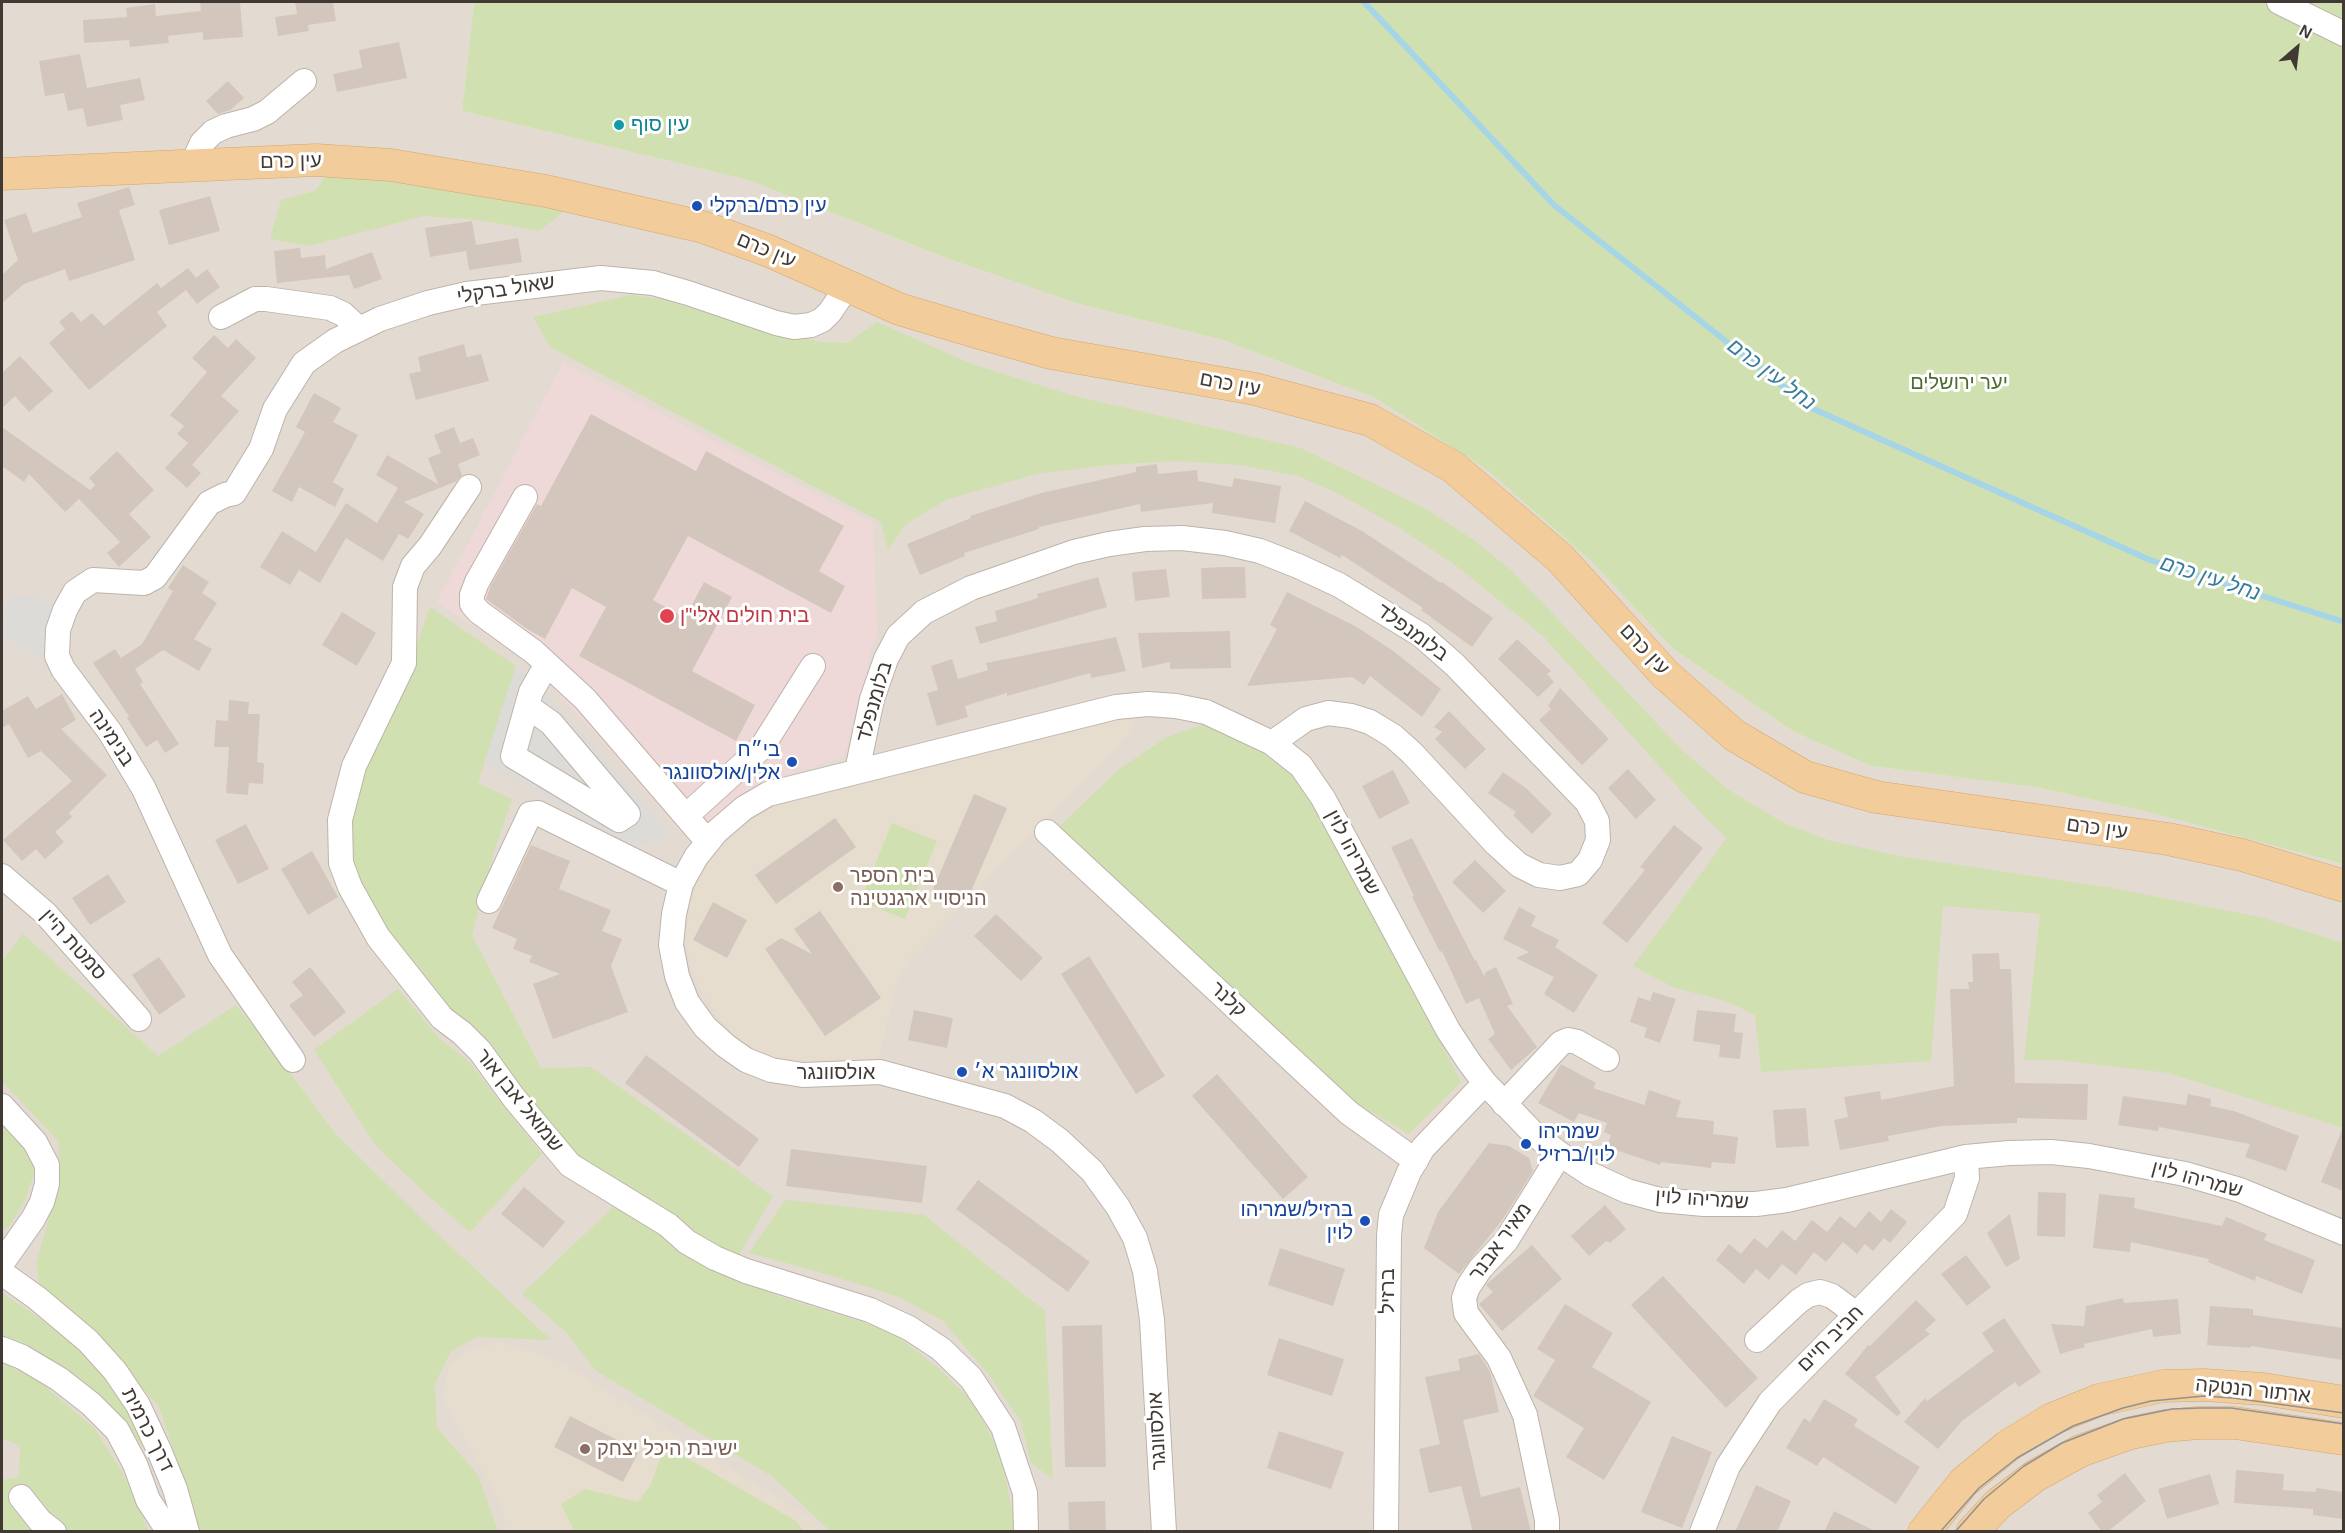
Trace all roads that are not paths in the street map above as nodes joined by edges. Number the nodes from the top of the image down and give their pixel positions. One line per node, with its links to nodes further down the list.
1 (2279, 2): 2 (street)
2 (2343, 34)
3 (304, 81): 4 (street)
4 (192, 165): 5 (main road, עין כרם); 6 (main road, עין כרם)
5 (2, 174)
6 (847, 287): 8 (street, שאול ברקלי); 22 (main road, עין כרם)
7 (221, 317): 8 (street)
8 (358, 328): 10 (street, שאול ברקלי)
9 (469, 487): 45 (street, שמואל אבן אור)
10 (234, 493): 25 (street, בנימינה)
11 (525, 497): 12 (street)
12 (547, 664): 14 (street); 17 (street)
13 (813, 666): 17 (street)
14 (527, 706): 14 (street)
15 (1272, 743): 16 (street, אולסוונגר); 16 (street, בלומנפלד); 27 (street, שמריהו לוין)
16 (857, 771): 19 (street, אולסוונגר)
17 (686, 816): 19 (street)
18 (1047, 832): 32 (street, קלנר)
19 (708, 842): 21 (street, אולסוונגר)
20 (2, 876): 24 (street, סמטת היין)
21 (681, 884): 23 (street); 46 (street, אולסוונגר)
22 (2343, 886)
23 (489, 901)
24 (139, 1019)
25 (293, 1059)
26 (1607, 1059): 28 (street)
27 (1485, 1083): 28 (street, שמריהו לוין); 32 (street, ברזיל)
28 (1504, 1104): 30 (street, שמריהו לוין)
29 (2, 1106): 34 (street)
30 (1560, 1155): 31 (street, שמריהו לוין); 48 (street, מאיר אבנר)
31 (1966, 1157): 33 (street, שמריהו לוין); 36 (street, חביב חיים)
32 (1416, 1161): 47 (street, ברזיל)
33 (2343, 1233)
34 (2, 1263)
35 (2, 1273): 44 (street, דרך כרמית)
36 (1856, 1314): 37 (street); 49 (street, חביב חיים)
37 (1757, 1340)
38 (2, 1349): 43 (street)
39 (2343, 1402): 50 (main road, ארתור הנטקה)
40 (2343, 1438): 51 (main road, ארתור הנטקה)
41 (21, 1497): 42 (street)
42 (54, 1532)
43 (169, 1532)
44 (187, 1532)
45 (1026, 1532)
46 (1164, 1532)
47 (1386, 1532)
48 (1547, 1532)
49 (1702, 1532)
50 (1924, 1532)
51 (1972, 1532)

